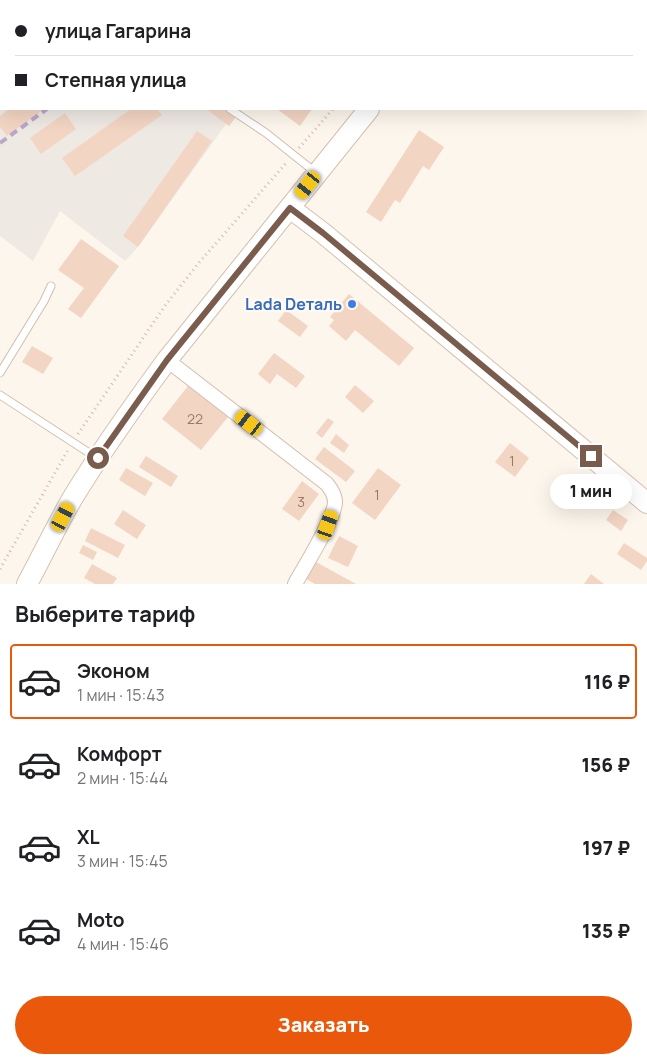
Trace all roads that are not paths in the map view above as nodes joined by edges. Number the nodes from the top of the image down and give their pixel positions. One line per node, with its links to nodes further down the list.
1 (231, 110): 3 (lane)
2 (368, 110): 3 (street)
3 (317, 174): 4 (street)
4 (290, 208): 6 (street); 10 (street)
5 (51, 286): 7 (lane)
6 (167, 360): 9 (street); 12 (street)
7 (0, 373)
8 (0, 395): 9 (lane)
9 (98, 458): 11 (street)
10 (647, 503)
11 (27, 584)
12 (295, 584)

